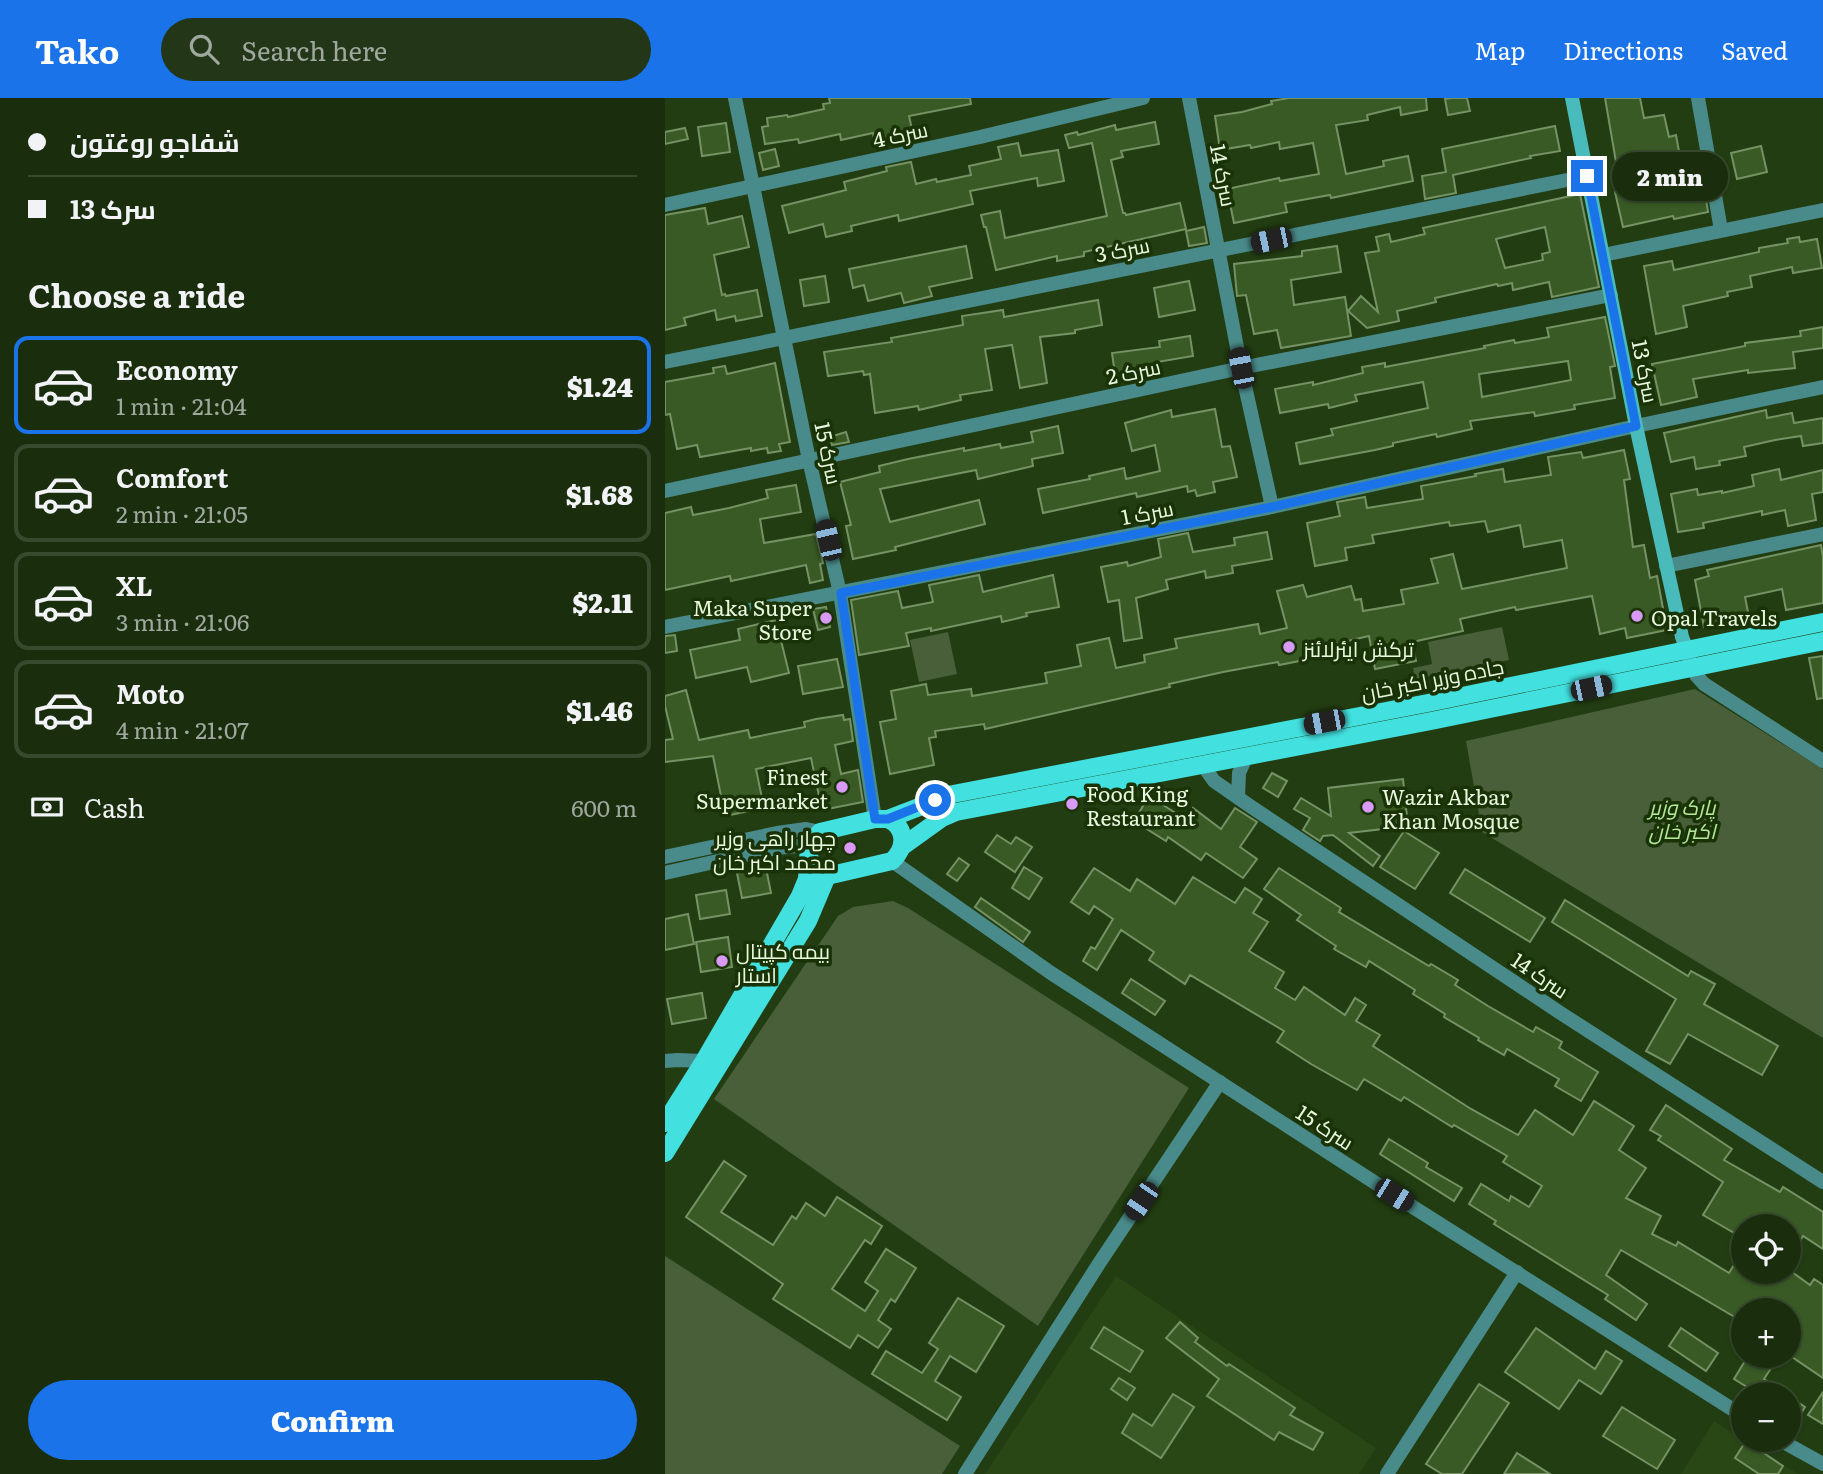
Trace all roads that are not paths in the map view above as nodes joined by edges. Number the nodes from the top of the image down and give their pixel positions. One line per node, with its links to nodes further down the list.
1 (735, 98): 7 (street, سرک 15)
2 (1143, 98): 7 (street, سرک 4)
3 (1189, 98): 11 (street, سرک 14)
4 (1571, 98): 6 (street, سرک 13)
5 (1699, 98): 10 (street)
6 (1587, 176): 11 (street, سرک 3); 12 (street, سرک 13)
7 (754, 186): 8 (street, سرک 4); 14 (street, سرک 15)
8 (665, 205)
9 (1823, 210): 10 (street)
10 (1721, 230): 12 (street)
11 (1218, 251): 14 (street, سرک 3); 16 (street, سرک 14)
12 (1603, 255): 13 (street, سرک 13)
13 (1611, 295): 16 (street, سرک 2); 18 (street, سرک 13)
14 (784, 337): 15 (street, سرک 3); 19 (street, سرک 15)
15 (665, 362)
16 (1241, 368): 19 (street, سرک 2); 21 (street, سرک 14)
17 (1823, 387): 18 (street, سرک 1)
18 (1636, 426): 21 (street, سرک 1); 23 (street, سرک 13)
19 (809, 460): 20 (street, سرک 2); 24 (street, سرک 15)
20 (665, 491)
21 (1272, 507): 24 (street, سرک 1)
22 (1823, 534): 23 (street)
23 (1667, 566): 28 (street, سرک 13)
24 (841, 593): 26 (street, سرک 1); 34 (street, سرک 15)
25 (1823, 622): 28 (main road, جاده وزیر اکبر خان)
26 (665, 627)
27 (1823, 641): 29 (main road)
28 (1687, 650): 29 (street); 34 (main road, جاده وزیر اکبر خان)
29 (1692, 667): 30 (main road); 31 (street)
30 (1247, 755): 32 (main road); 33 (street)
31 (1823, 761)
32 (1202, 764): 33 (street, سرک 14); 36 (main road)
33 (1238, 797): 46 (street, سرک 14)
34 (882, 819): 35 (main road, جاده وزیر اکبر خان); 36 (main road)
35 (812, 844): 37 (street); 39 (street); 40 (main road); 42 (main road)
36 (903, 846): 38 (main road)
37 (665, 857)
38 (892, 861): 40 (main road); 43 (street, سرک 15)
39 (665, 873)
40 (827, 876): 42 (main road)
41 (665, 1062): 42 (street)
42 (710, 1065): 44 (main road); 45 (main road)
43 (1220, 1082): 47 (street, سرک 15); 51 (street)
44 (665, 1123)
45 (665, 1153)
46 (1823, 1182)
47 (1517, 1272): 48 (street, سرک 15); 52 (street)
48 (1731, 1408)
49 (1801, 1452): 50 (street)
50 (1823, 1464)
51 (965, 1474)
52 (1387, 1474)

